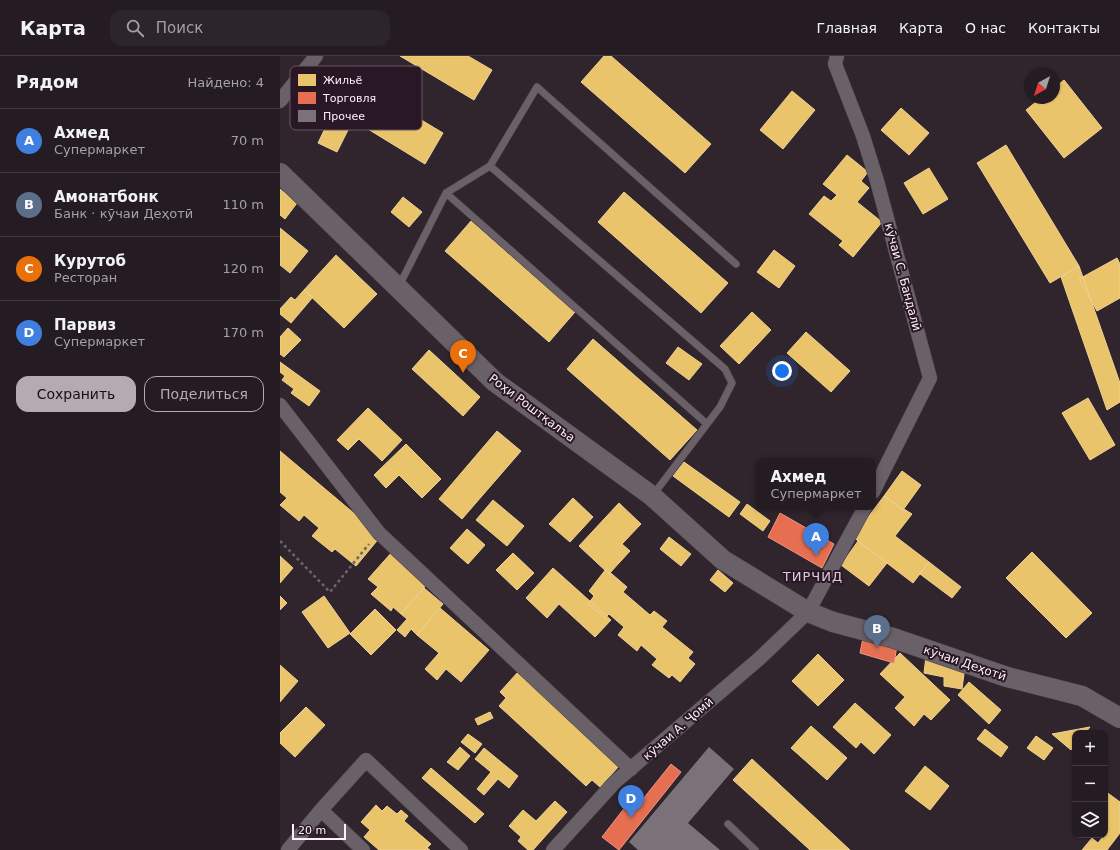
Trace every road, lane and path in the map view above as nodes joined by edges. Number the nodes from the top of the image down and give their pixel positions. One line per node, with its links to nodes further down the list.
1 (316, 56): 3 (street)
2 (837, 56): 13 (street, кӯчаи С. Бандалӣ)
3 (308, 66)
4 (290, 88): 5 (street)
5 (280, 101)
6 (490, 166): 8 (lane); 9 (lane); 12 (lane)
7 (280, 173): 10 (main road, Роҳи Роштқалъа)
8 (446, 193): 10 (lane); 12 (lane)
9 (736, 264)
10 (398, 288): 14 (main road, Роҳи Роштқалъа)
11 (280, 405): 16 (street)
12 (707, 424): 14 (lane)
13 (876, 486)
14 (652, 496): 18 (main road, Роҳи Роштқалъа)
15 (863, 510): 18 (street)
16 (379, 533): 17 (path); 20 (street)
17 (280, 541)
18 (808, 612): 19 (main road, кӯчаи Деҳотӣ); 20 (street, кӯчаи А. Ҷомӣ)
19 (1120, 718)
20 (631, 769): 26 (street, кӯчаи А. Ҷомӣ)
21 (321, 810): 23 (street); 24 (street); 25 (street)
22 (728, 824): 27 (lane)
23 (288, 850)
24 (362, 850)
25 (461, 850)
26 (553, 850)
27 (755, 850)

